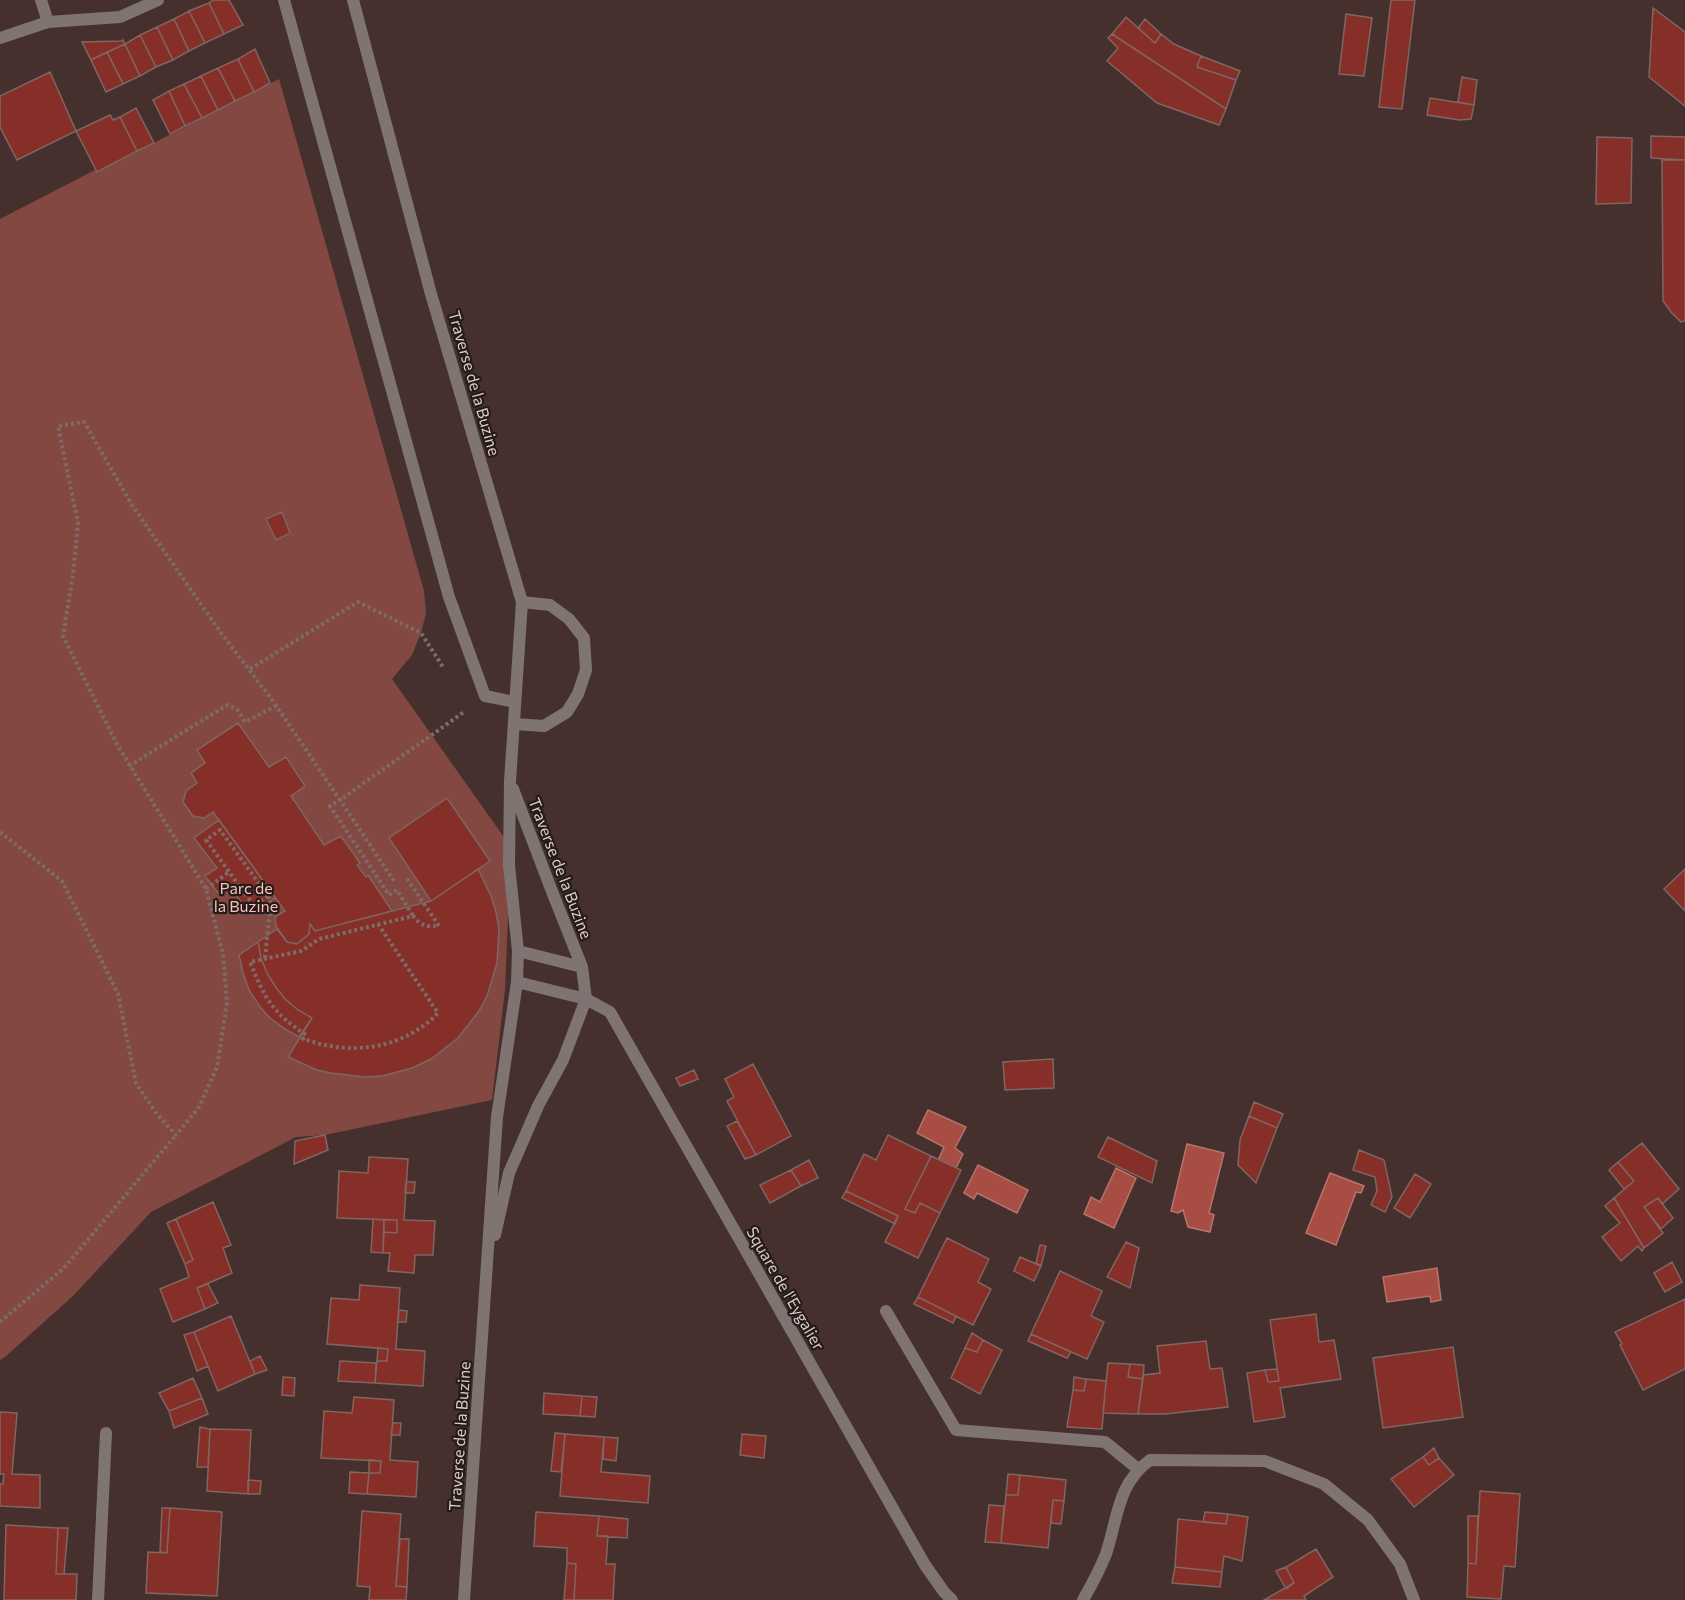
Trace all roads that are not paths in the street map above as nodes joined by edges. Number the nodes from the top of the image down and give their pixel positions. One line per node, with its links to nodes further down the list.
1 (41, 0): 5 (street)
2 (158, 0): 5 (street)
3 (284, 0): 8 (street)
4 (353, 0): 7 (street, Traverse de la Buzine)
5 (48, 22): 6 (street)
6 (0, 38)
7 (522, 602): 8 (street, Traverse de la Buzine); 9 (street)
8 (515, 702): 9 (street, Traverse de la Buzine)
9 (514, 723): 10 (street, Traverse de la Buzine)
10 (510, 781): 11 (street, Traverse de la Buzine); 12 (street, Traverse de la Buzine)
11 (518, 951): 12 (street, Traverse de la Buzine); 13 (street, Traverse de la Buzine)
12 (582, 967): 14 (street, Traverse de la Buzine)
13 (517, 982): 14 (street); 15 (street, Traverse de la Buzine)
14 (586, 999): 15 (street, Traverse de la Buzine); 19 (street, Square de l'Eygalier)
15 (487, 1275): 22 (street, Traverse de la Buzine)
16 (886, 1311): 18 (street)
17 (106, 1433): 21 (street)
18 (1138, 1469): 20 (street); 23 (street)
19 (946, 1597)
20 (1082, 1599)
21 (98, 1600)
22 (464, 1600)
23 (1414, 1600)

